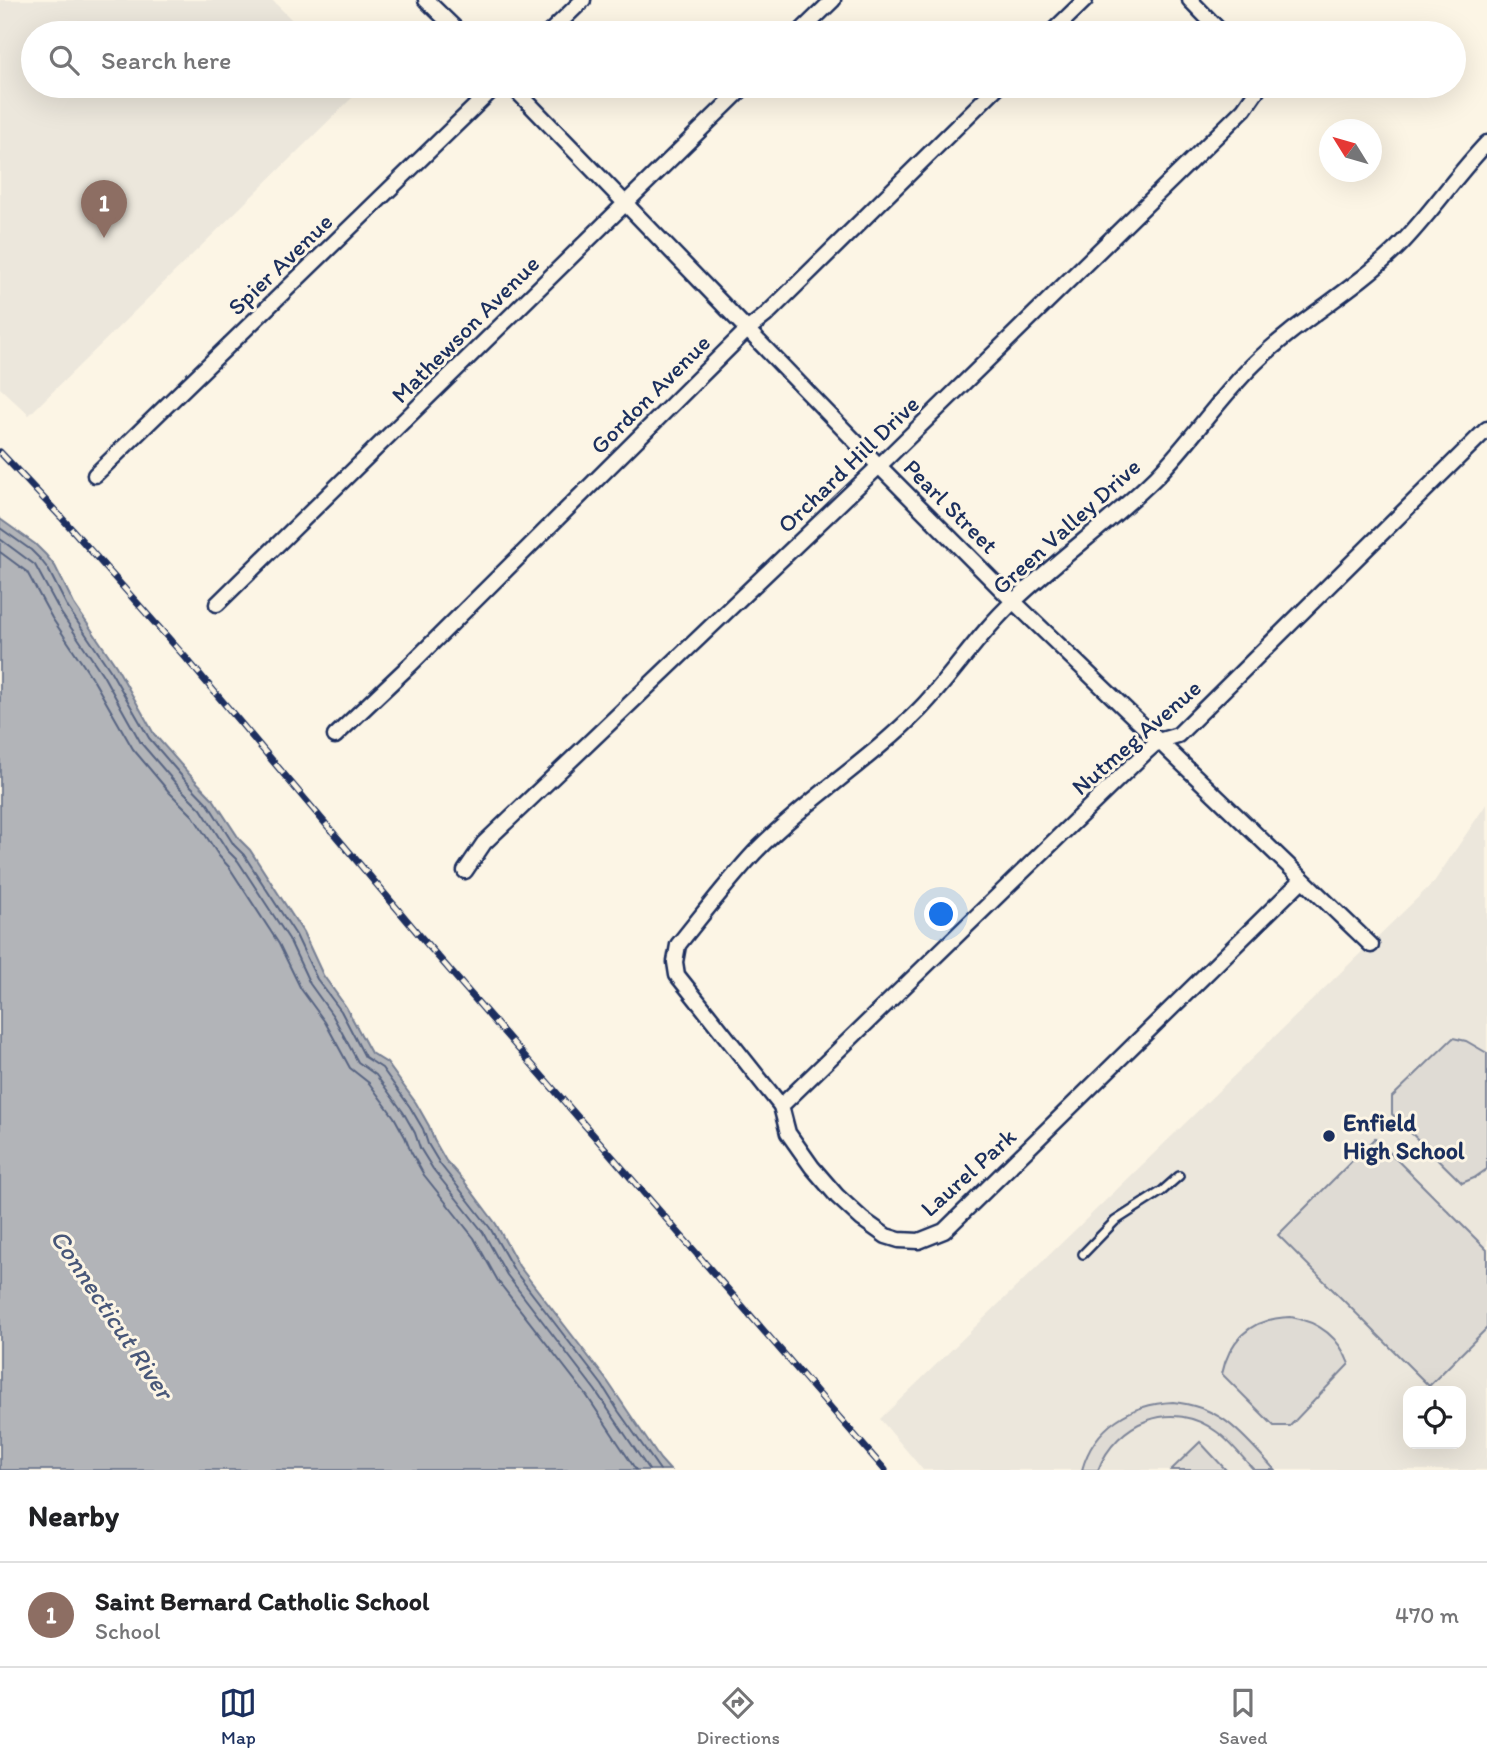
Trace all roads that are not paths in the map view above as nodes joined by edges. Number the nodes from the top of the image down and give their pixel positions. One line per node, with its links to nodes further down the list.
1 (426, 0): 6 (street)
2 (583, 0): 7 (street)
3 (832, 0): 8 (street)
4 (1085, 0): 9 (street)
5 (1190, 0): 10 (street)
6 (448, 21)
7 (561, 21)
8 (811, 21)
9 (1063, 21)
10 (1210, 21)
11 (484, 98): 21 (street, Spier Avenue)
12 (523, 98): 17 (street, Pearl Street)
13 (733, 98): 17 (street, Mathewson Avenue)
14 (986, 98): 18 (street, Gordon Avenue)
15 (1252, 98): 20 (street, Orchard Hill Drive)
16 (1487, 143): 22 (street, Green Valley Drive)
17 (625, 204): 18 (street, Pearl Street); 23 (street, Mathewson Avenue)
18 (747, 330): 20 (street, Pearl Street); 24 (street, Gordon Avenue)
19 (1487, 429): 25 (street, Nutmeg Avenue)
20 (879, 467): 22 (street, Pearl Street); 26 (street, Orchard Hill Drive)
21 (95, 475)
22 (1013, 601): 25 (street, Pearl Street); 28 (street, Green Valley Drive)
23 (217, 604)
24 (335, 736)
25 (1158, 741): 27 (street, Pearl Street); 30 (street, Nutmeg Avenue)
26 (465, 871)
27 (1303, 880): 29 (street, Pearl Street); 30 (street, Laurel Park)
28 (678, 944): 30 (street, Laurel Park)
29 (1371, 945)
30 (780, 1106)
31 (1179, 1176): 32 (lane)
32 (1083, 1254)

